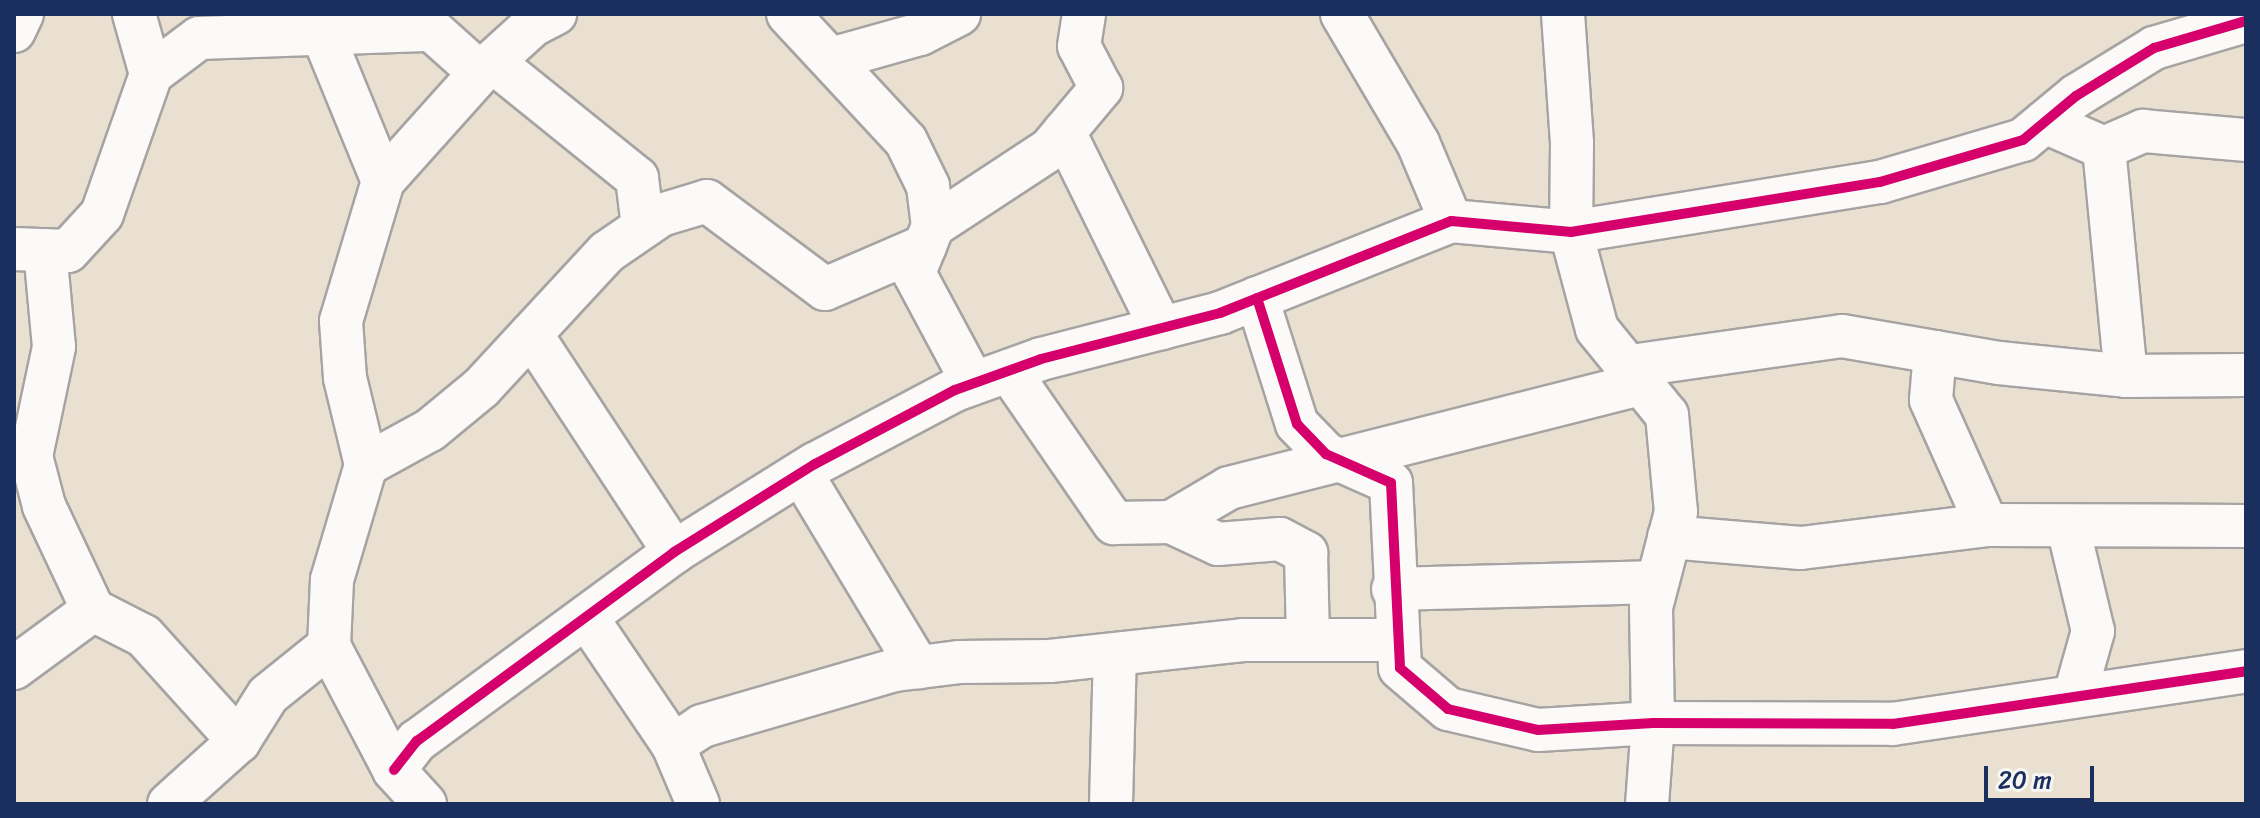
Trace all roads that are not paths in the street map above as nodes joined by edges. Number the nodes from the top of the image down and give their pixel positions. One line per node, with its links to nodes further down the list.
1 (22, 14): 11 (street)
2 (134, 14): 15 (street)
3 (555, 14): 14 (street)
4 (788, 14): 13 (street)
5 (959, 14): 13 (street)
6 (1084, 14): 17 (street)
7 (1342, 14): 21 (street)
8 (1563, 14): 23 (street)
9 (2246, 21): 16 (street)
10 (434, 22): 12 (street); 14 (street)
11 (14, 31)
12 (323, 35): 15 (street); 20 (street)
13 (831, 59): 24 (street)
14 (486, 67): 20 (street); 22 (street)
15 (151, 74): 25 (street)
16 (2045, 122): 19 (street); 23 (street)
17 (1064, 132): 24 (street); 27 (street)
18 (2246, 140): 19 (street)
19 (2104, 148): 32 (street)
20 (383, 181): 35 (street)
21 (1451, 221): 23 (street); 26 (street)
22 (643, 227): 24 (street); 28 (street)
23 (1571, 232): 30 (street)
24 (929, 236): 33 (street)
25 (29, 250): 45 (street)
26 (1257, 298): 27 (street); 34 (street)
27 (1161, 328): 33 (street)
28 (531, 334): 35 (street); 42 (street)
29 (1935, 352): 30 (street); 32 (street); 38 (street)
30 (1638, 374): 34 (street); 41 (street)
31 (2246, 375): 32 (street)
32 (2126, 376)
33 (991, 377): 36 (street); 37 (street)
34 (1337, 459): 37 (street); 44 (street)
35 (366, 465): 49 (street)
36 (801, 473): 42 (street); 51 (street)
37 (1171, 522): 47 (street)
38 (1987, 525): 40 (street); 41 (street)
39 (2246, 526): 40 (street)
40 (2068, 527): 54 (street)
41 (1669, 537): 43 (street)
42 (674, 552): 46 (street)
43 (1657, 582): 44 (street); 55 (street)
44 (1393, 589): 48 (street)
45 (93, 610): 52 (street); 56 (street)
46 (587, 618): 57 (street); 58 (street)
47 (1308, 640): 48 (street); 50 (street)
48 (1396, 640): 55 (street)
49 (329, 646): 56 (street); 58 (street)
50 (1115, 655): 51 (street); 62 (street)
51 (918, 667): 57 (street)
52 (14, 668)
53 (2246, 671): 54 (street)
54 (2075, 695): 55 (street)
55 (1653, 723): 63 (street)
56 (239, 741): 59 (street)
57 (673, 745): 61 (street)
58 (394, 770): 60 (street)
59 (169, 804)
60 (425, 804)
61 (698, 804)
62 (1111, 804)
63 (1647, 804)

